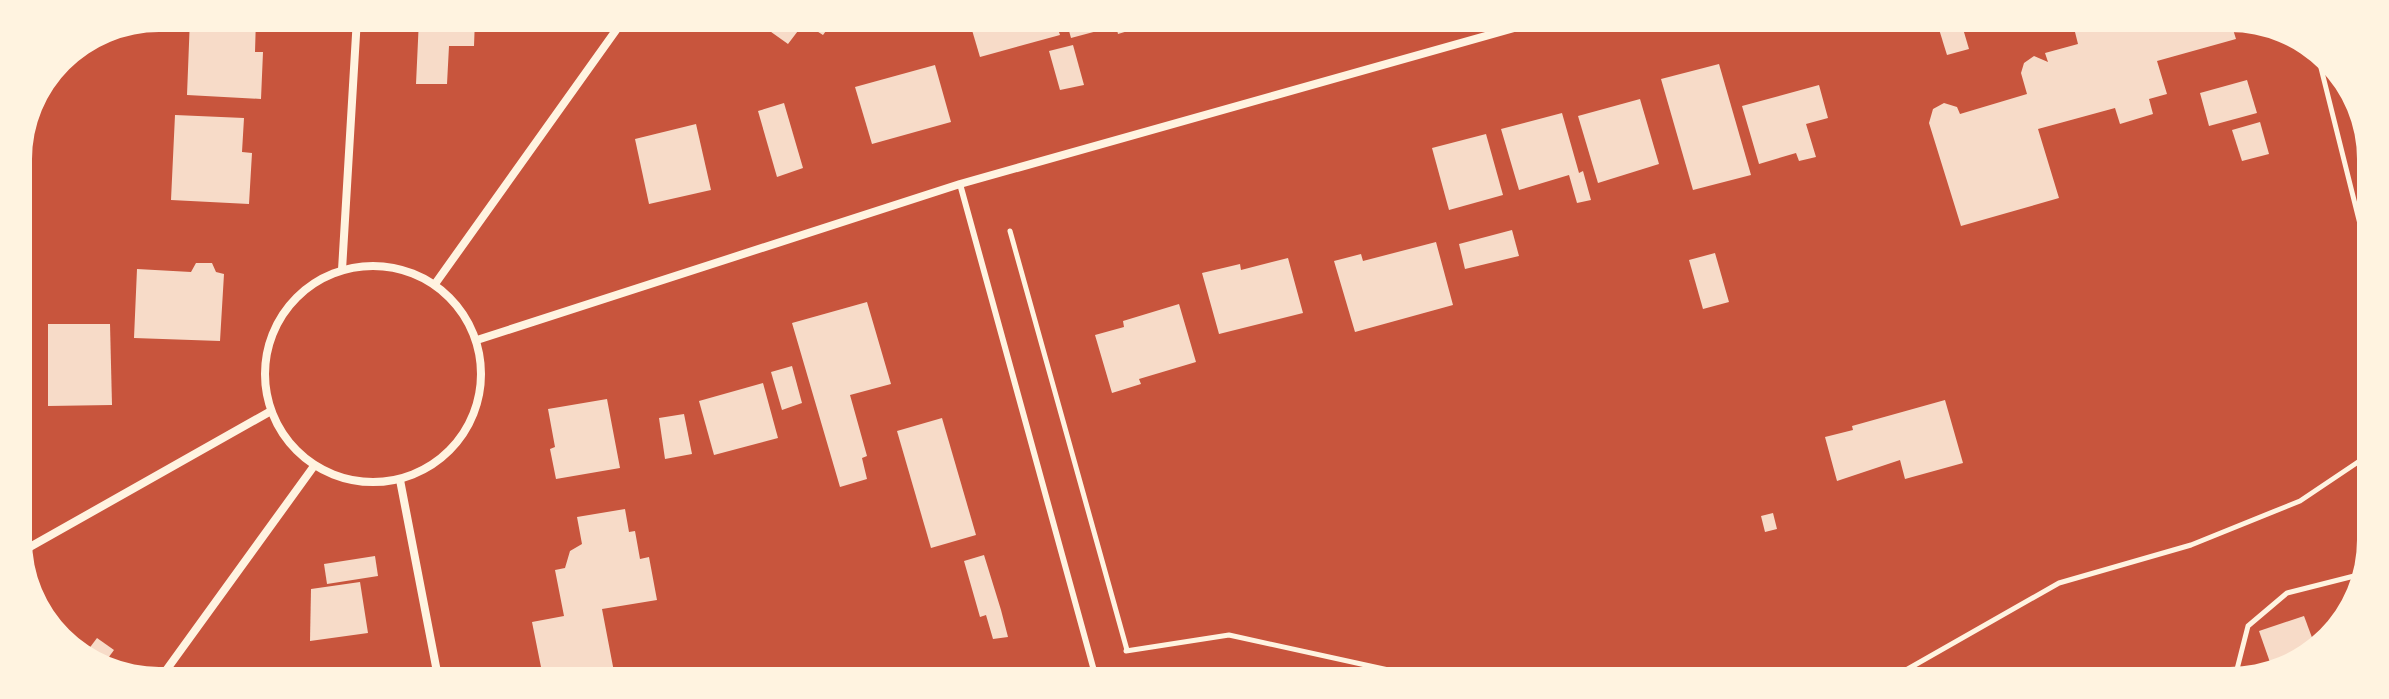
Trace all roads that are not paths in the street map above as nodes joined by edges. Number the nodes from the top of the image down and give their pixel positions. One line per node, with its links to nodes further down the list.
1 (356, 32): 5 (street)
2 (615, 32): 6 (street)
3 (1500, 32): 4 (street)
4 (960, 184): 7 (street); 14 (lane)
5 (342, 270): 6 (street); 8 (street)
6 (435, 284): 7 (street)
7 (477, 340): 10 (street)
8 (271, 411): 9 (street); 11 (street)
9 (314, 466): 10 (street); 12 (street)
10 (400, 480): 13 (street)
11 (32, 546)
12 (169, 667)
13 (436, 667)
14 (1093, 667)

